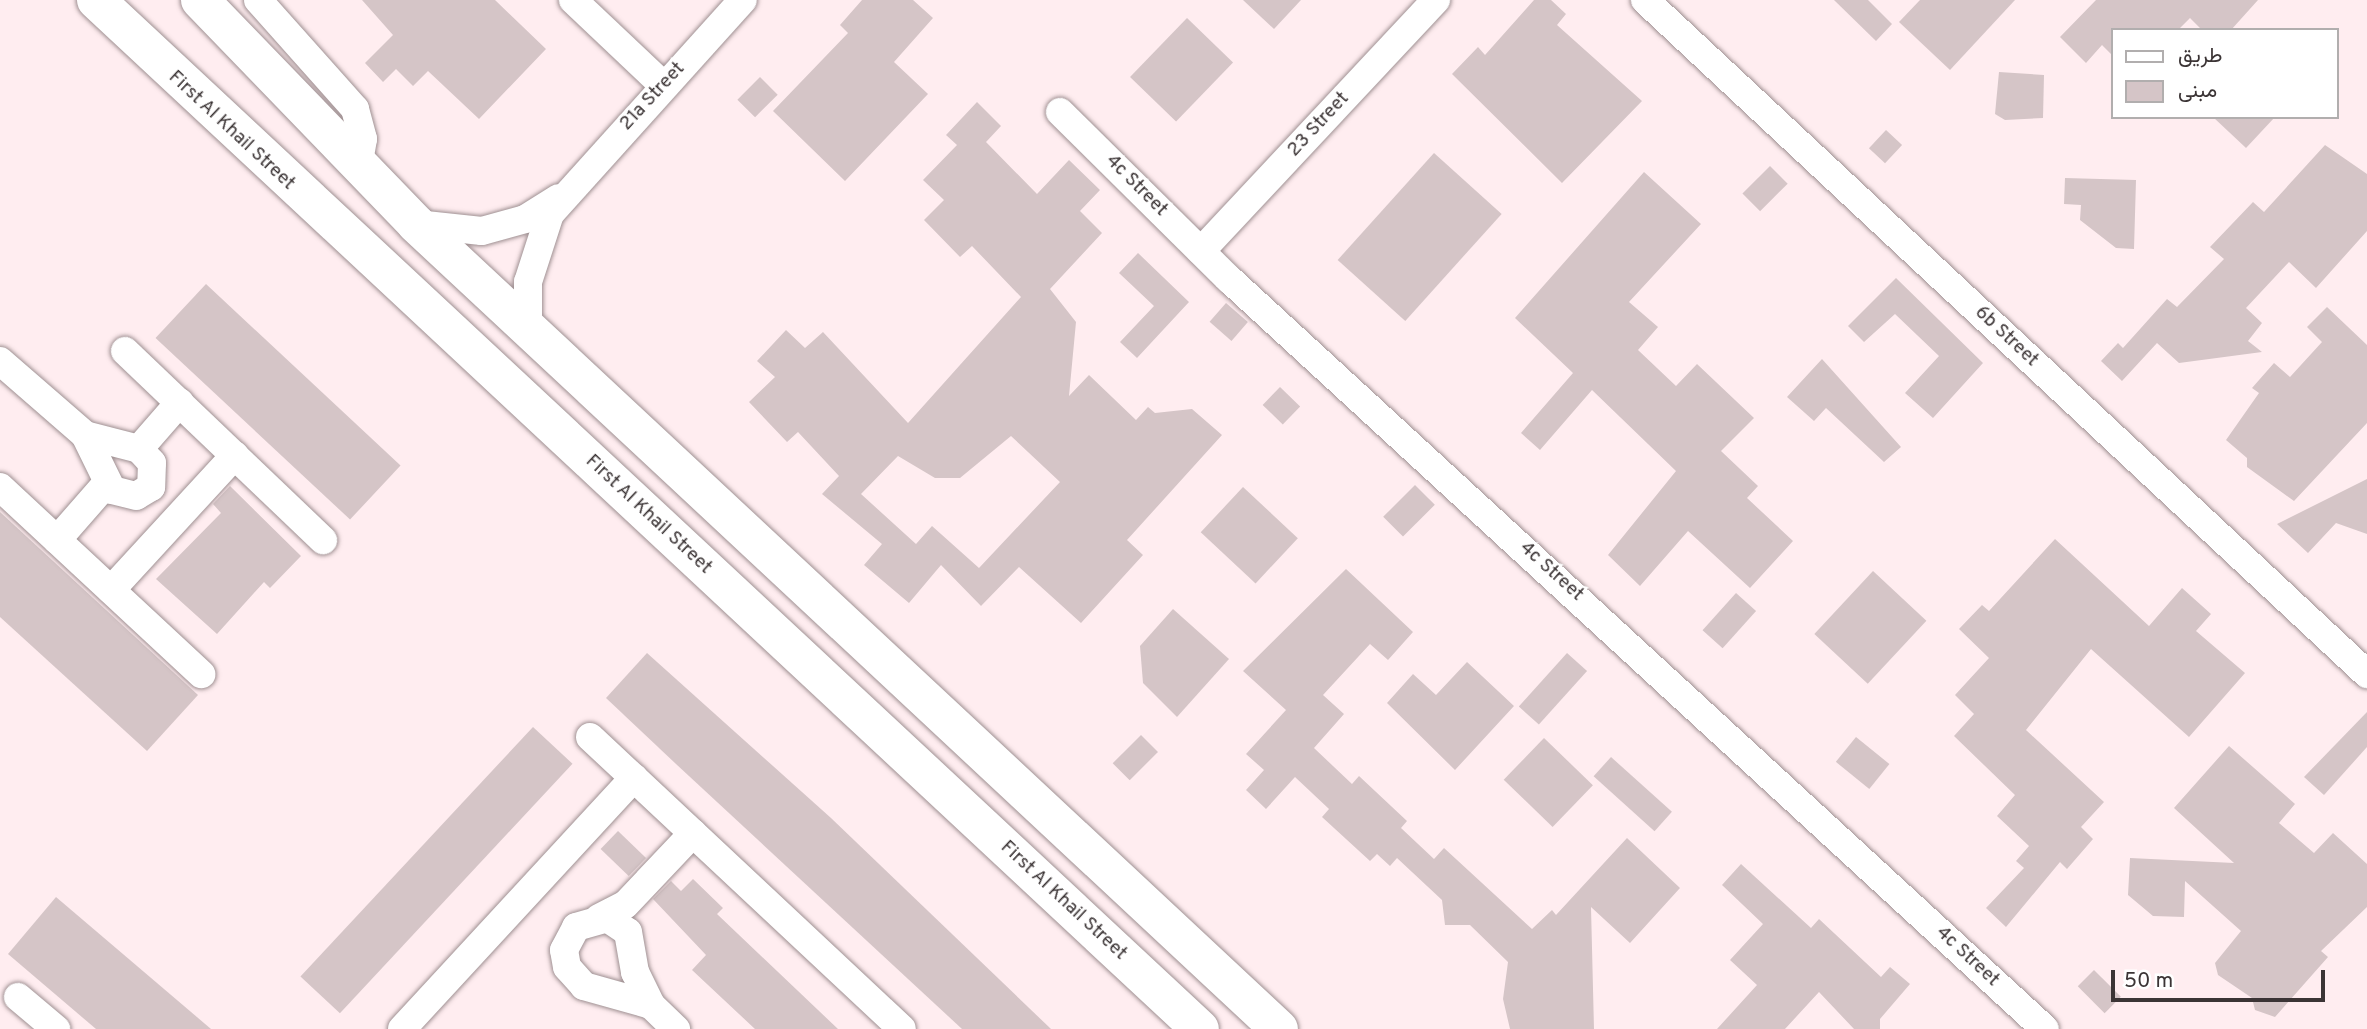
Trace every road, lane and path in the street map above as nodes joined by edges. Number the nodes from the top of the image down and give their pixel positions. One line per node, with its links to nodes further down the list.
1 (96, 0): 26 (main road, First Al Khail Street)
2 (201, 0): 10 (main road)
3 (258, 0): 10 (street)
4 (573, 0): 8 (street)
5 (743, 0): 8 (street, 21a Street)
6 (1436, 0): 13 (street, 23 Street)
7 (1645, 0): 28 (street, 6b Street)
8 (664, 86): 11 (street, 21a Street)
9 (1060, 112): 13 (street, 4c Street)
10 (358, 167): 12 (main road)
11 (563, 195): 12 (street, 21a Street); 14 (street, 21a Street)
12 (416, 224): 14 (main road)
13 (1202, 251): 43 (street, 4c Street)
14 (528, 330): 29 (main road)
15 (125, 351): 17 (street)
16 (0, 361): 18 (street)
17 (180, 402): 19 (street); 20 (street)
18 (85, 435): 19 (street); 21 (street)
19 (139, 449): 21 (street)
20 (235, 455): 24 (street); 25 (street)
21 (106, 484): 23 (street)
22 (0, 487): 23 (street)
23 (57, 540): 25 (street)
24 (323, 540)
25 (111, 590): 27 (street)
26 (753, 612): 29 (main road); 41 (main road, First Al Khail Street)
27 (201, 674)
28 (2367, 674)
29 (945, 717): 42 (main road)
30 (590, 737): 31 (street)
31 (634, 778): 32 (street); 38 (street)
32 (700, 840): 33 (street); 34 (street); 40 (street)
33 (599, 918): 34 (street); 36 (street)
34 (628, 932): 36 (street)
35 (18, 997): 37 (street)
36 (651, 1005): 39 (street)
37 (56, 1029)
38 (402, 1029)
39 (676, 1029)
40 (902, 1029)
41 (1200, 1029)
42 (1279, 1029)
43 (2045, 1029)

